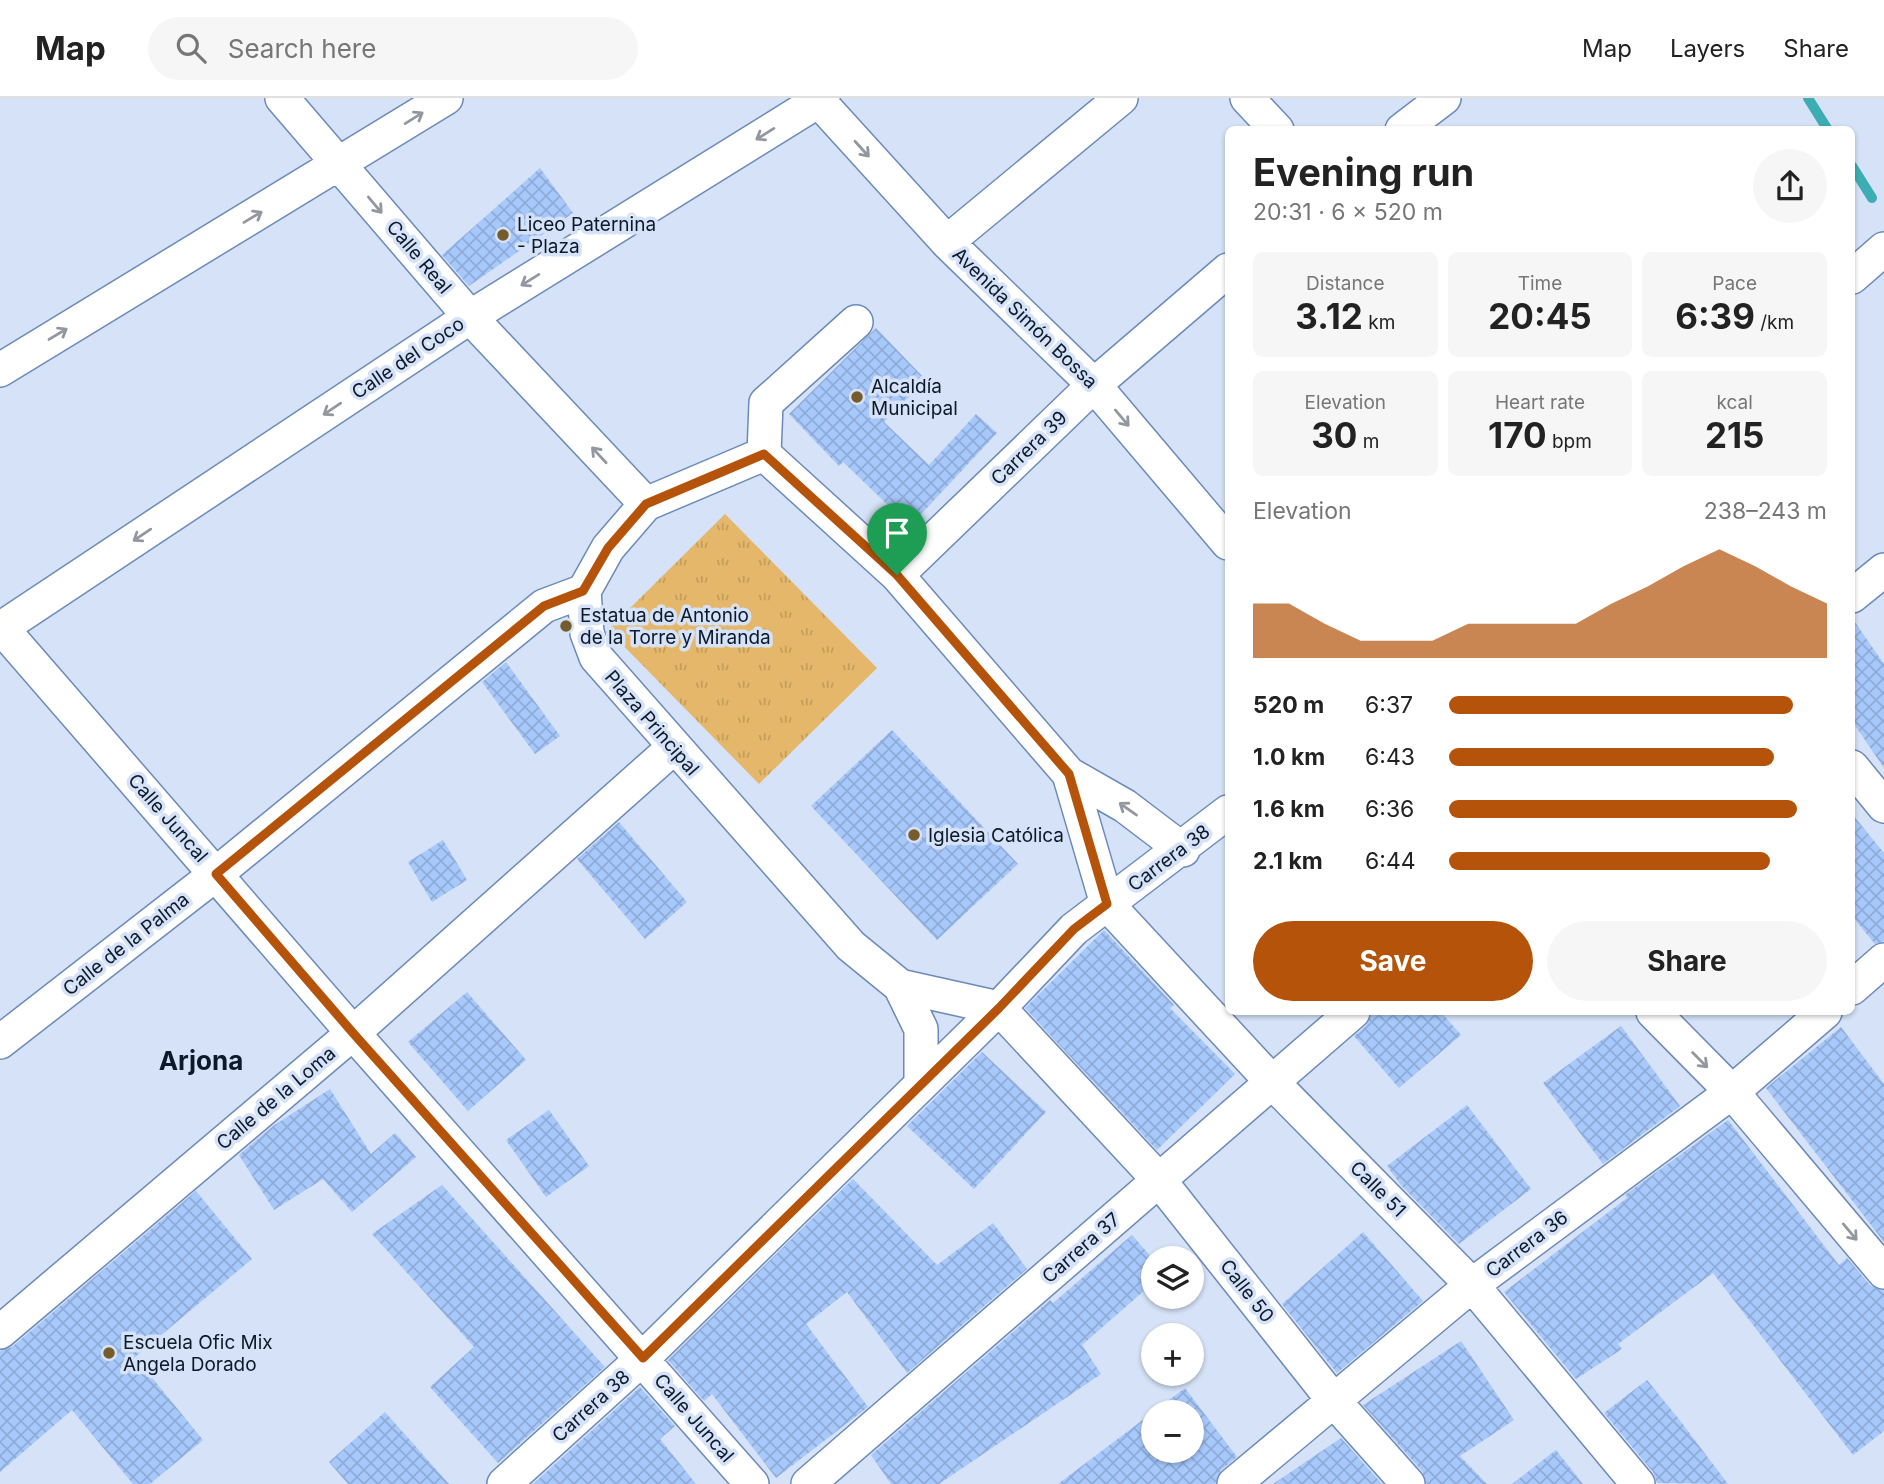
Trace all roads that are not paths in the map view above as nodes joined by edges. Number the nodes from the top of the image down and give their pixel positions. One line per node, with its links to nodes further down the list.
1 (282, 98): 9 (street, Calle Real)
2 (446, 98): 9 (street, one-way to 2)
3 (1121, 98): 10 (street)
4 (1247, 98): 7 (street)
5 (1444, 98): 8 (street)
6 (819, 99): 10 (street, Avenida Simón Bossa, one-way to 10); 14 (street, Calle del Coco, one-way to 14)
7 (1273, 126)
8 (1407, 126)
9 (341, 164): 14 (street, Calle Real, one-way to 14); 16 (street, one-way to 9)
10 (947, 242): 17 (street, Avenida Simón Bossa)
11 (1884, 249): 13 (street)
12 (1225, 273): 17 (street, Carrera 39)
13 (1855, 274)
14 (470, 317): 19 (street, Calle Real, one-way to 14); 25 (street, Calle del Coco, one-way to 25)
15 (856, 322): 18 (street)
16 (0, 370)
17 (1094, 385): 20 (street, Avenida Simón Bossa, one-way to 20); 22 (street, Carrera 39)
18 (764, 454): 19 (street); 22 (street)
19 (646, 504): 23 (street)
20 (1225, 539)
21 (1884, 570): 24 (street)
22 (897, 575): 28 (street)
23 (583, 591): 26 (street, Plaza Principal); 32 (street, Calle de la Palma)
24 (1855, 594)
25 (1, 627): 32 (street, Calle Juncal)
26 (673, 748): 36 (street, Plaza Principal); 41 (street, Calle de la Loma)
27 (1855, 771): 29 (street)
28 (1069, 774): 31 (street, one-way to 28); 33 (street)
29 (1884, 806)
30 (1225, 815): 31 (street, Carrera 38)
31 (1183, 850): 33 (street, Carrera 38)
32 (216, 874): 41 (street, Calle Juncal); 42 (street, Calle de la Palma)
33 (1107, 904): 37 (street, Carrera 38); 44 (street, Calle 51)
34 (1884, 960): 35 (street)
35 (1855, 985)
36 (900, 986): 37 (street, Plaza Principal); 43 (street)
37 (999, 1008): 43 (street, Carrera 38); 46 (street, Calle 50)
38 (1350, 1015): 44 (street, Carrera 37)
39 (1656, 1015): 45 (street, one-way to 45)
40 (1822, 1015): 45 (street, Carrera 36)
41 (353, 1033): 49 (street, Calle de la Loma); 50 (street, Calle Juncal)
42 (0, 1042)
43 (921, 1083): 50 (street, Carrera 38)
44 (1273, 1083): 46 (street, Carrera 37); 48 (street, Calle 51)
45 (1732, 1092): 47 (street, one-way to 47); 48 (street, Carrera 36)
46 (1159, 1180): 51 (street, Calle 50); 54 (street, Carrera 37)
47 (1884, 1272)
48 (1472, 1285): 51 (street, Carrera 36); 57 (street, Calle 51)
49 (0, 1332)
50 (643, 1358): 52 (street, Carrera 38); 53 (street, Calle Juncal)
51 (1334, 1401): 55 (street, Carrera 36); 56 (street, Calle 50)
52 (504, 1484)
53 (752, 1484)
54 (808, 1484)
55 (1234, 1484)
56 (1408, 1484)
57 (1638, 1484)

